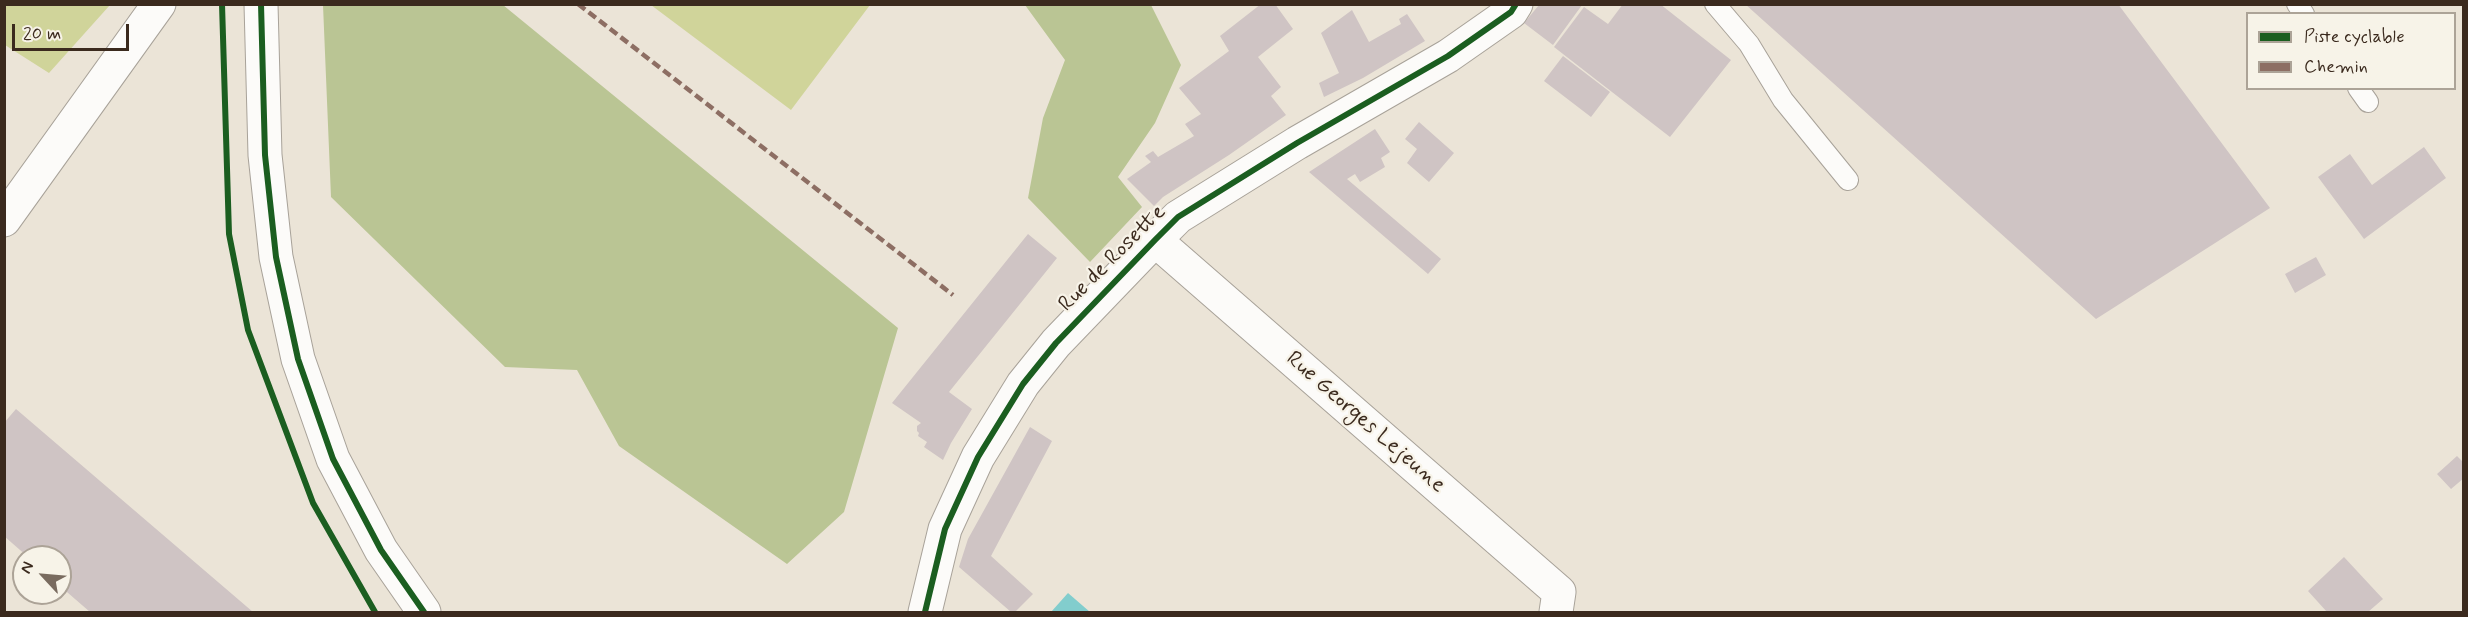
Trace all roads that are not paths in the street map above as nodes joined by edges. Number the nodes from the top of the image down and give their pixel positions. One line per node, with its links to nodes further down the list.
1 (159, 4): 6 (street)
2 (261, 4): 8 (street)
3 (1516, 4): 7 (street, Rue de Rosette)
4 (1715, 4): 5 (lane)
5 (1848, 180)
6 (4, 220)
7 (1155, 240): 9 (street, Rue de Rosette); 10 (street, Rue Georges Lejeune)
8 (424, 612)
9 (925, 612)
10 (1556, 612)

